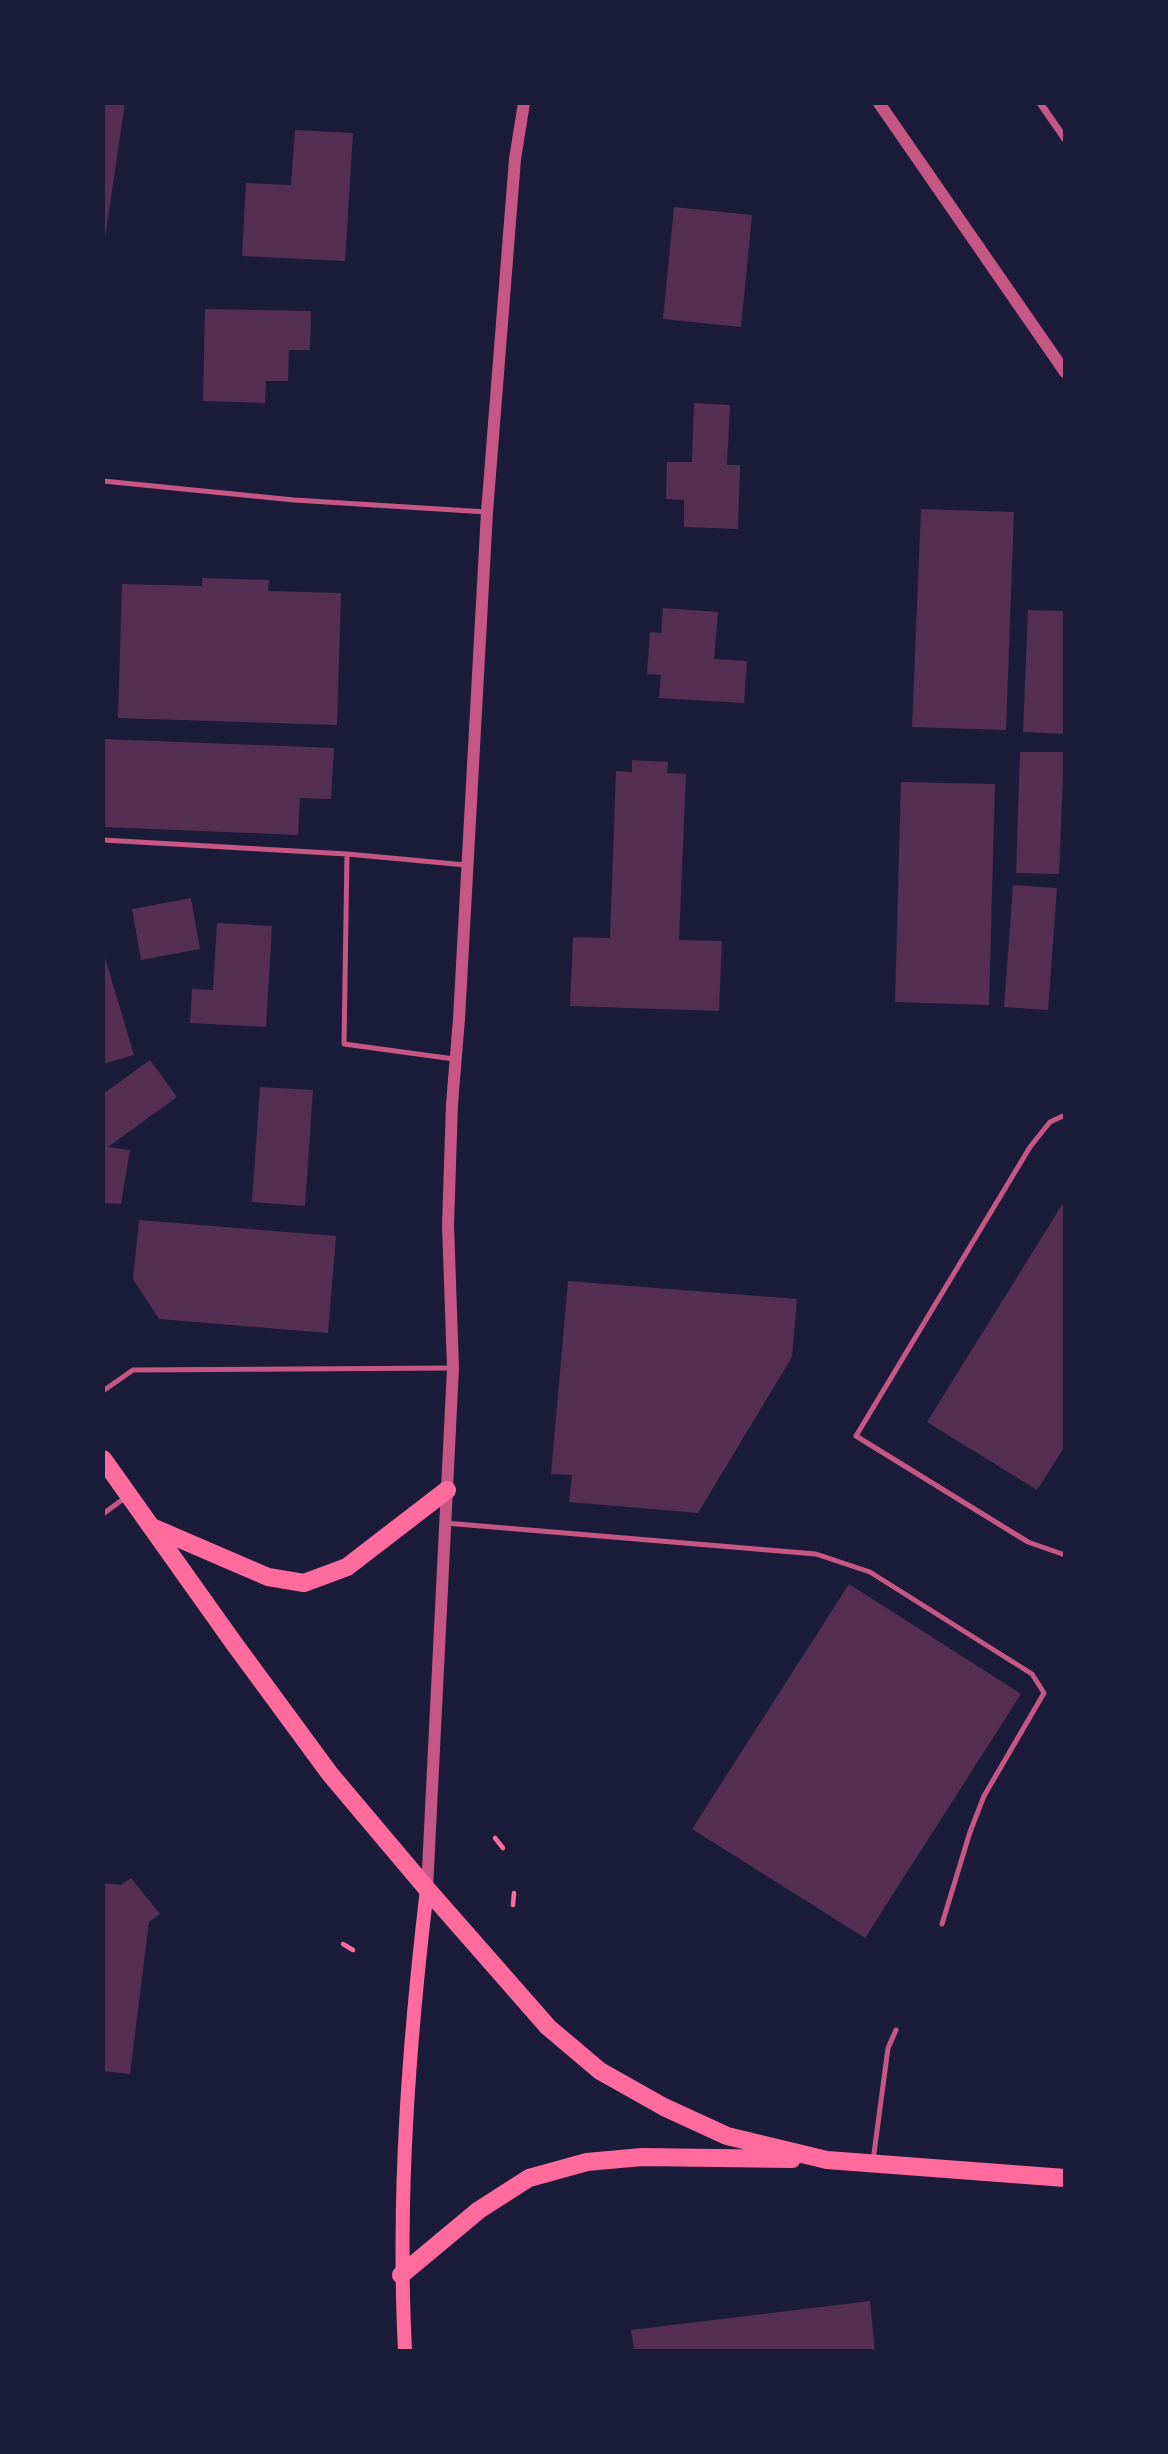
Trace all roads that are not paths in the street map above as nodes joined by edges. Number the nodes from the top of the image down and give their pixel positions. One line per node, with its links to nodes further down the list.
1 (524, 103): 7 (street)
2 (878, 103): 5 (street)
3 (1040, 103): 4 (street)
4 (1065, 139)
5 (1065, 372)
6 (103, 481): 7 (lane)
7 (487, 512): 10 (street)
8 (103, 840): 9 (lane)
9 (347, 854): 10 (lane); 11 (lane)
10 (466, 865): 11 (street)
11 (454, 1059): 13 (street)
12 (1065, 1115): 21 (lane)
13 (453, 1368): 14 (lane); 16 (street)
14 (103, 1391)
15 (103, 1459): 17 (main road)
16 (447, 1490): 19 (street); 20 (main road)
17 (129, 1496): 18 (lane); 20 (main road)
18 (103, 1514)
19 (445, 1523): 22 (street); 23 (lane)
20 (152, 1527): 22 (main road)
21 (1065, 1555)
22 (426, 1889): 25 (main road); 28 (main road)
23 (942, 1923)
24 (896, 2030): 26 (lane)
25 (827, 2160): 26 (main road); 28 (main road)
26 (873, 2164): 27 (main road)
27 (1065, 2178)
28 (401, 2275): 29 (main road)
29 (405, 2351)

